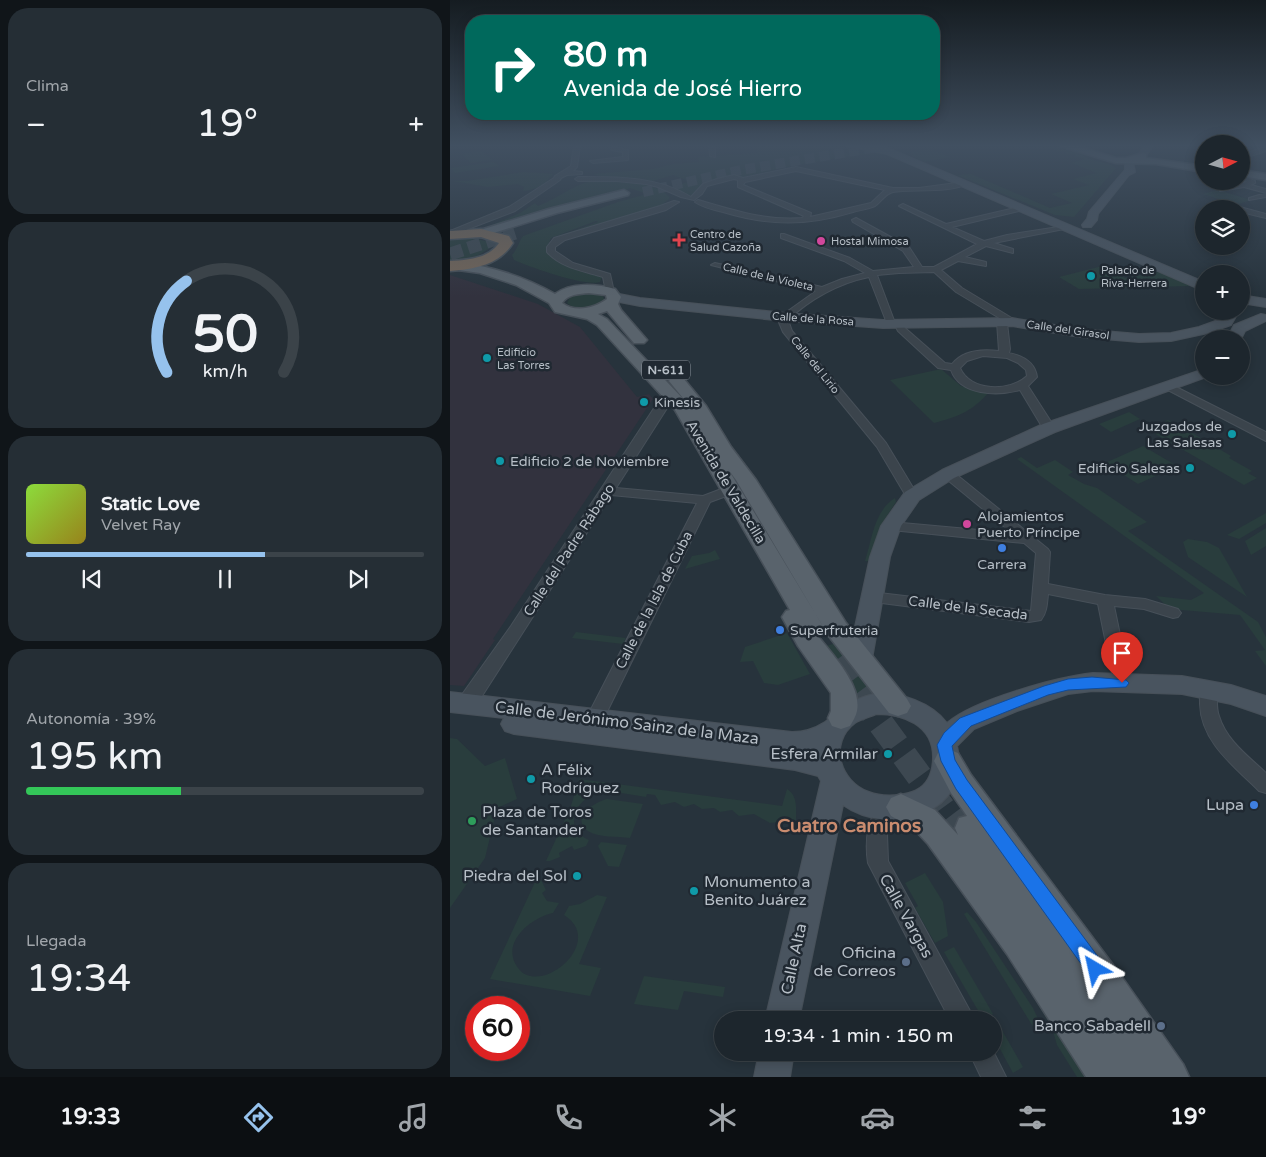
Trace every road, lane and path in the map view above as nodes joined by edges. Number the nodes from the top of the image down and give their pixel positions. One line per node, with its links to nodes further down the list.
1 (532, 196): 28 (street)
2 (537, 196): 27 (street)
3 (619, 196): 27 (main road)
4 (623, 196): 24 (main road)
5 (623, 196): 30 (main road)
6 (695, 196): 14 (street)
7 (761, 196): 22 (street)
8 (882, 196): 22 (street)
9 (993, 196): 17 (main road)
10 (1107, 196): 26 (main road)
11 (1261, 196): 13 (street)
12 (676, 199): 14 (street); 16 (street)
13 (1251, 199)
14 (691, 201): 16 (street); 22 (street)
15 (904, 206): 25 (street)
16 (663, 208): 44 (street)
17 (1020, 208): 25 (street); 26 (main road)
18 (1250, 213): 20 (street)
19 (1266, 213): 20 (street)
20 (1256, 215): 21 (street)
21 (1250, 217)
22 (806, 218)
23 (856, 220): 37 (street)
24 (545, 226)
25 (945, 226): 31 (street)
26 (1074, 226): 31 (street); 40 (main road); 41 (main road)
27 (483, 232): 28 (highway); 30 (highway)
28 (450, 235)
29 (784, 236): 39 (street)
30 (508, 240): 36 (highway); 42 (main road)
31 (984, 243): 32 (street); 33 (street)
32 (1010, 251)
33 (956, 258): 34 (street); 38 (street)
34 (983, 264)
35 (715, 265): 43 (street, Calle de la Violeta)
36 (453, 266): 45 (main road)
37 (919, 269): 38 (street); 39 (street)
38 (936, 270): 53 (street, Calle del Girasol)
39 (872, 274): 43 (street); 54 (street)
40 (1195, 277)
41 (1195, 283)
42 (592, 288): 44 (main road); 45 (main road)
43 (822, 290): 49 (street)
44 (611, 294): 48 (main road); 49 (main road, Calle de la Rosa); 66 (main road, Avenida de Valdecilla / N-611)
45 (556, 300): 48 (main road, Avenida de Valdecilla)
46 (1250, 300): 47 (main road)
47 (1266, 303)
48 (578, 312): 63 (main road, Avenida de Valdecilla / N-611)
49 (784, 317): 54 (main road, Calle de la Rosa); 70 (street, Calle del Lirio)
50 (1250, 317): 51 (main road)
51 (1264, 317): 55 (main road)
52 (1227, 320): 56 (main road, Calle del Girasol)
53 (1007, 322): 54 (main road, Calle de la Rosa); 56 (main road, Calle del Girasol); 58 (street)
54 (895, 324): 59 (street)
55 (1238, 330)
56 (1171, 337): 57 (main road)
57 (1195, 338)
58 (1003, 354): 59 (street); 61 (street)
59 (955, 368): 61 (street)
60 (1195, 376): 62 (main road)
61 (1022, 386): 64 (street)
62 (1170, 386): 64 (main road); 65 (street)
63 (668, 393): 68 (main road, Avenida de Valdecilla / N-611); 69 (street, Calle del Padre Rábago)
64 (1049, 428): 67 (main road)
65 (1266, 437)
66 (721, 445): 68 (main road, Avenida de Valdecilla); 77 (main road, Avenida de Valdecilla)
67 (948, 474): 70 (main road); 72 (street)
68 (717, 489): 69 (street); 83 (street, Calle de la Isla de Cuba); 86 (main road)
69 (607, 491): 82 (street, Calle del Padre Rábago)
70 (912, 496): 71 (main road)
71 (891, 526): 72 (street); 74 (main road)
72 (1026, 539): 73 (street)
73 (1041, 588): 74 (street, Calle de la Secada); 75 (street)
74 (871, 597): 77 (main road)
75 (1106, 606): 76 (street); 78 (street)
76 (1173, 613)
77 (860, 659): 80 (main road, Avenida de Valdecilla)
78 (1122, 683): 79 (main road); 85 (main road)
79 (1208, 690): 81 (main road); 89 (street)
80 (898, 706): 84 (main road); 86 (main road)
81 (1266, 706)
82 (455, 707): 83 (main road, Calle de Jerónimo Sainz de la Maza); 88 (main road, Calle de Jerónimo Sainz de la Maza)
83 (595, 719): 86 (main road, Calle de Jerónimo Sainz de la Maza)
84 (928, 719): 85 (main road); 87 (main road)
85 (966, 722): 87 (main road)
86 (837, 724): 90 (main road)
87 (946, 753): 91 (main road); 101 (main road)
88 (795, 759): 90 (main road, Calle de Jerónimo Sainz de la Maza); 90 (main road)
89 (1266, 785)
90 (829, 786): 91 (main road); 92 (main road, Calle Alta)
91 (895, 808): 93 (street, Calle Vargas); 98 (main road)
92 (784, 1011)
93 (958, 1011)
94 (775, 1061): 96 (main road)
95 (986, 1061): 97 (street)
96 (772, 1077)
97 (994, 1077)
98 (1108, 1077)
99 (1129, 1077): 100 (main road)
100 (1150, 1077)
101 (1170, 1077)

